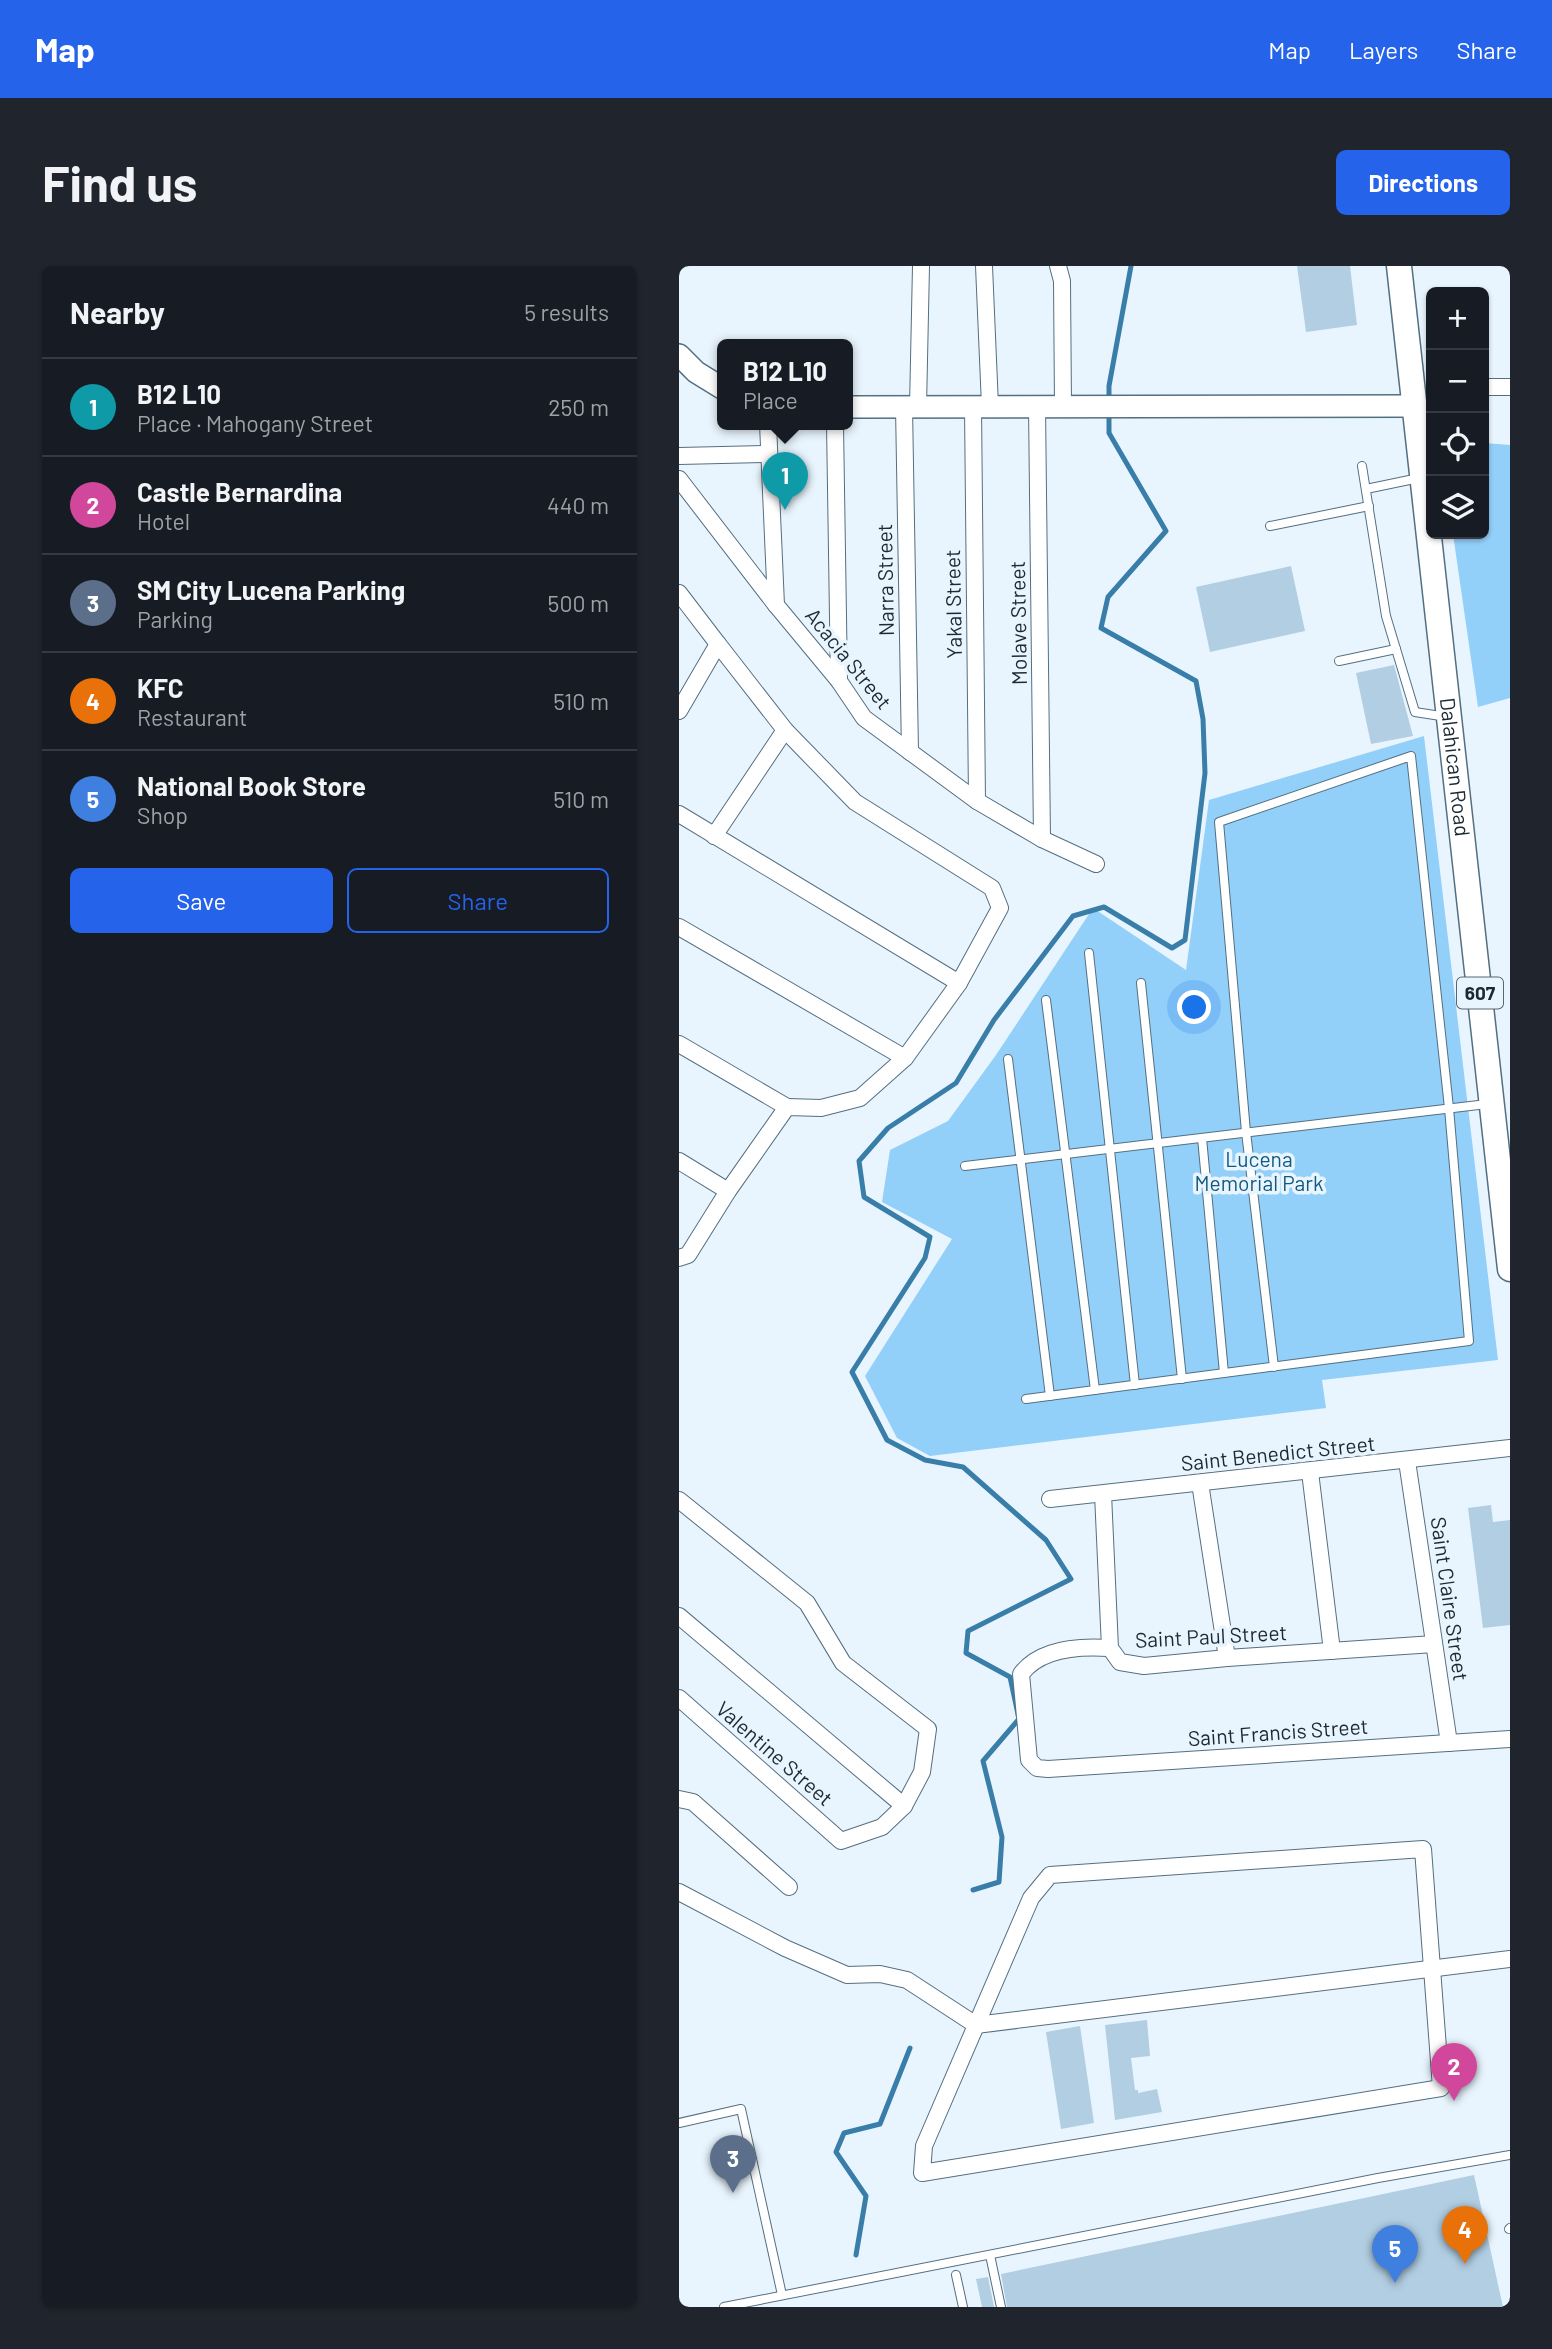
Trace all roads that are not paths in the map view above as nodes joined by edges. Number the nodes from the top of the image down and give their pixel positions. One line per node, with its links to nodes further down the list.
1 (921, 266): 13 (street, Narra Street)
2 (984, 266): 14 (street, Yakal Street)
3 (1058, 266): 11 (street)
4 (1399, 266): 9 (main road, Dalahican Road / 607)
5 (679, 355): 6 (street)
6 (717, 385)
7 (1489, 387): 8 (street)
8 (1510, 387)
9 (1420, 395): 11 (street); 20 (main road, Dalahican Road / 607)
10 (1037, 406): 11 (street); 14 (street); 38 (street, Molave Street)
11 (1063, 406)
12 (853, 407): 13 (street)
13 (911, 407): 14 (street); 34 (street, Narra Street)
14 (981, 407): 35 (street, Yakal Street)
15 (768, 430): 17 (street)
16 (835, 430): 30 (street)
17 (769, 454): 18 (street); 26 (street)
18 (679, 456)
19 (1362, 467): 22 (lane)
20 (1422, 477): 22 (lane); 32 (main road, Dalahican Road / 607)
21 (679, 479): 26 (street, Acacia Street)
22 (1366, 489): 23 (lane)
23 (1369, 506): 24 (lane); 28 (lane)
24 (1270, 526)
25 (679, 593): 27 (street)
26 (776, 605): 30 (street, Acacia Street)
27 (719, 644): 31 (street); 33 (street)
28 (1396, 649): 29 (lane); 32 (lane)
29 (1339, 662)
30 (839, 681): 34 (street, Acacia Street)
31 (679, 711)
32 (1451, 718): 48 (main road, Dalahican Road / 607)
33 (785, 730): 37 (street); 42 (street)
34 (910, 752): 35 (street, Acacia Street)
35 (977, 801): 38 (street, Acacia Street)
36 (679, 814): 37 (street)
37 (714, 836): 42 (street)
38 (1042, 838): 39 (street, Acacia Street)
39 (1096, 864)
40 (679, 927): 46 (street)
41 (1089, 953): 54 (lane)
42 (959, 983): 46 (street)
43 (1141, 983): 53 (lane)
44 (1046, 1000): 55 (lane)
45 (679, 1044): 49 (street)
46 (905, 1058): 49 (street)
47 (1008, 1059): 56 (lane)
48 (1492, 1103): 50 (lane); 61 (main road, Dalahican Road / 607)
49 (787, 1107): 59 (street)
50 (1449, 1108): 51 (lane); 51 (lane); 62 (lane)
51 (1246, 1132): 52 (lane); 62 (lane)
52 (1202, 1138): 53 (lane); 63 (lane)
53 (1157, 1143): 54 (lane); 64 (lane)
54 (1110, 1149): 55 (lane); 65 (lane)
55 (1065, 1154): 56 (lane); 66 (lane)
56 (1020, 1159): 58 (lane); 67 (lane)
57 (679, 1161): 59 (street)
58 (965, 1166)
59 (728, 1191): 60 (street)
60 (679, 1258)
61 (1510, 1269)
62 (1274, 1367): 63 (lane)
63 (1224, 1373): 64 (lane)
64 (1182, 1379): 65 (lane)
65 (1135, 1385): 66 (lane)
66 (1095, 1390): 67 (lane)
67 (1050, 1396): 68 (lane)
68 (1026, 1399)
69 (1510, 1448): 70 (street, Saint Benedict Street)
70 (1407, 1461): 71 (street, Saint Benedict Street); 77 (street, Saint Claire Street)
71 (1310, 1472): 72 (street, Saint Benedict Street); 79 (street)
72 (1201, 1483): 73 (street, Saint Benedict Street); 80 (street)
73 (1103, 1494): 74 (street, Saint Benedict Street); 78 (street, Saint Paul Street)
74 (1049, 1499)
75 (679, 1500): 85 (street)
76 (679, 1616): 85 (street)
77 (1434, 1644): 79 (street, Saint Paul Street); 83 (street, Saint Claire Street)
78 (1110, 1648): 80 (street, Saint Paul Street); 83 (street, Saint Francis Street)
79 (1332, 1651): 80 (street, Saint Paul Street)
80 (1227, 1658)
81 (679, 1698): 85 (street, Valentine Street)
82 (1510, 1739): 83 (street, Saint Francis Street)
83 (1449, 1743)
84 (679, 1799): 86 (street)
85 (904, 1806)
86 (789, 1887)
87 (679, 1892): 90 (street)
88 (1510, 1959): 89 (street)
89 (1432, 1969): 90 (street); 90 (street); 90 (street)
90 (976, 2025)
91 (679, 2123): 95 (lane)
92 (1510, 2155): 93 (lane)
93 (990, 2255): 94 (lane); 98 (lane)
94 (955, 2268): 95 (lane); 97 (lane)
95 (782, 2295): 96 (lane)
96 (724, 2307)
97 (963, 2307)
98 (1001, 2307)

